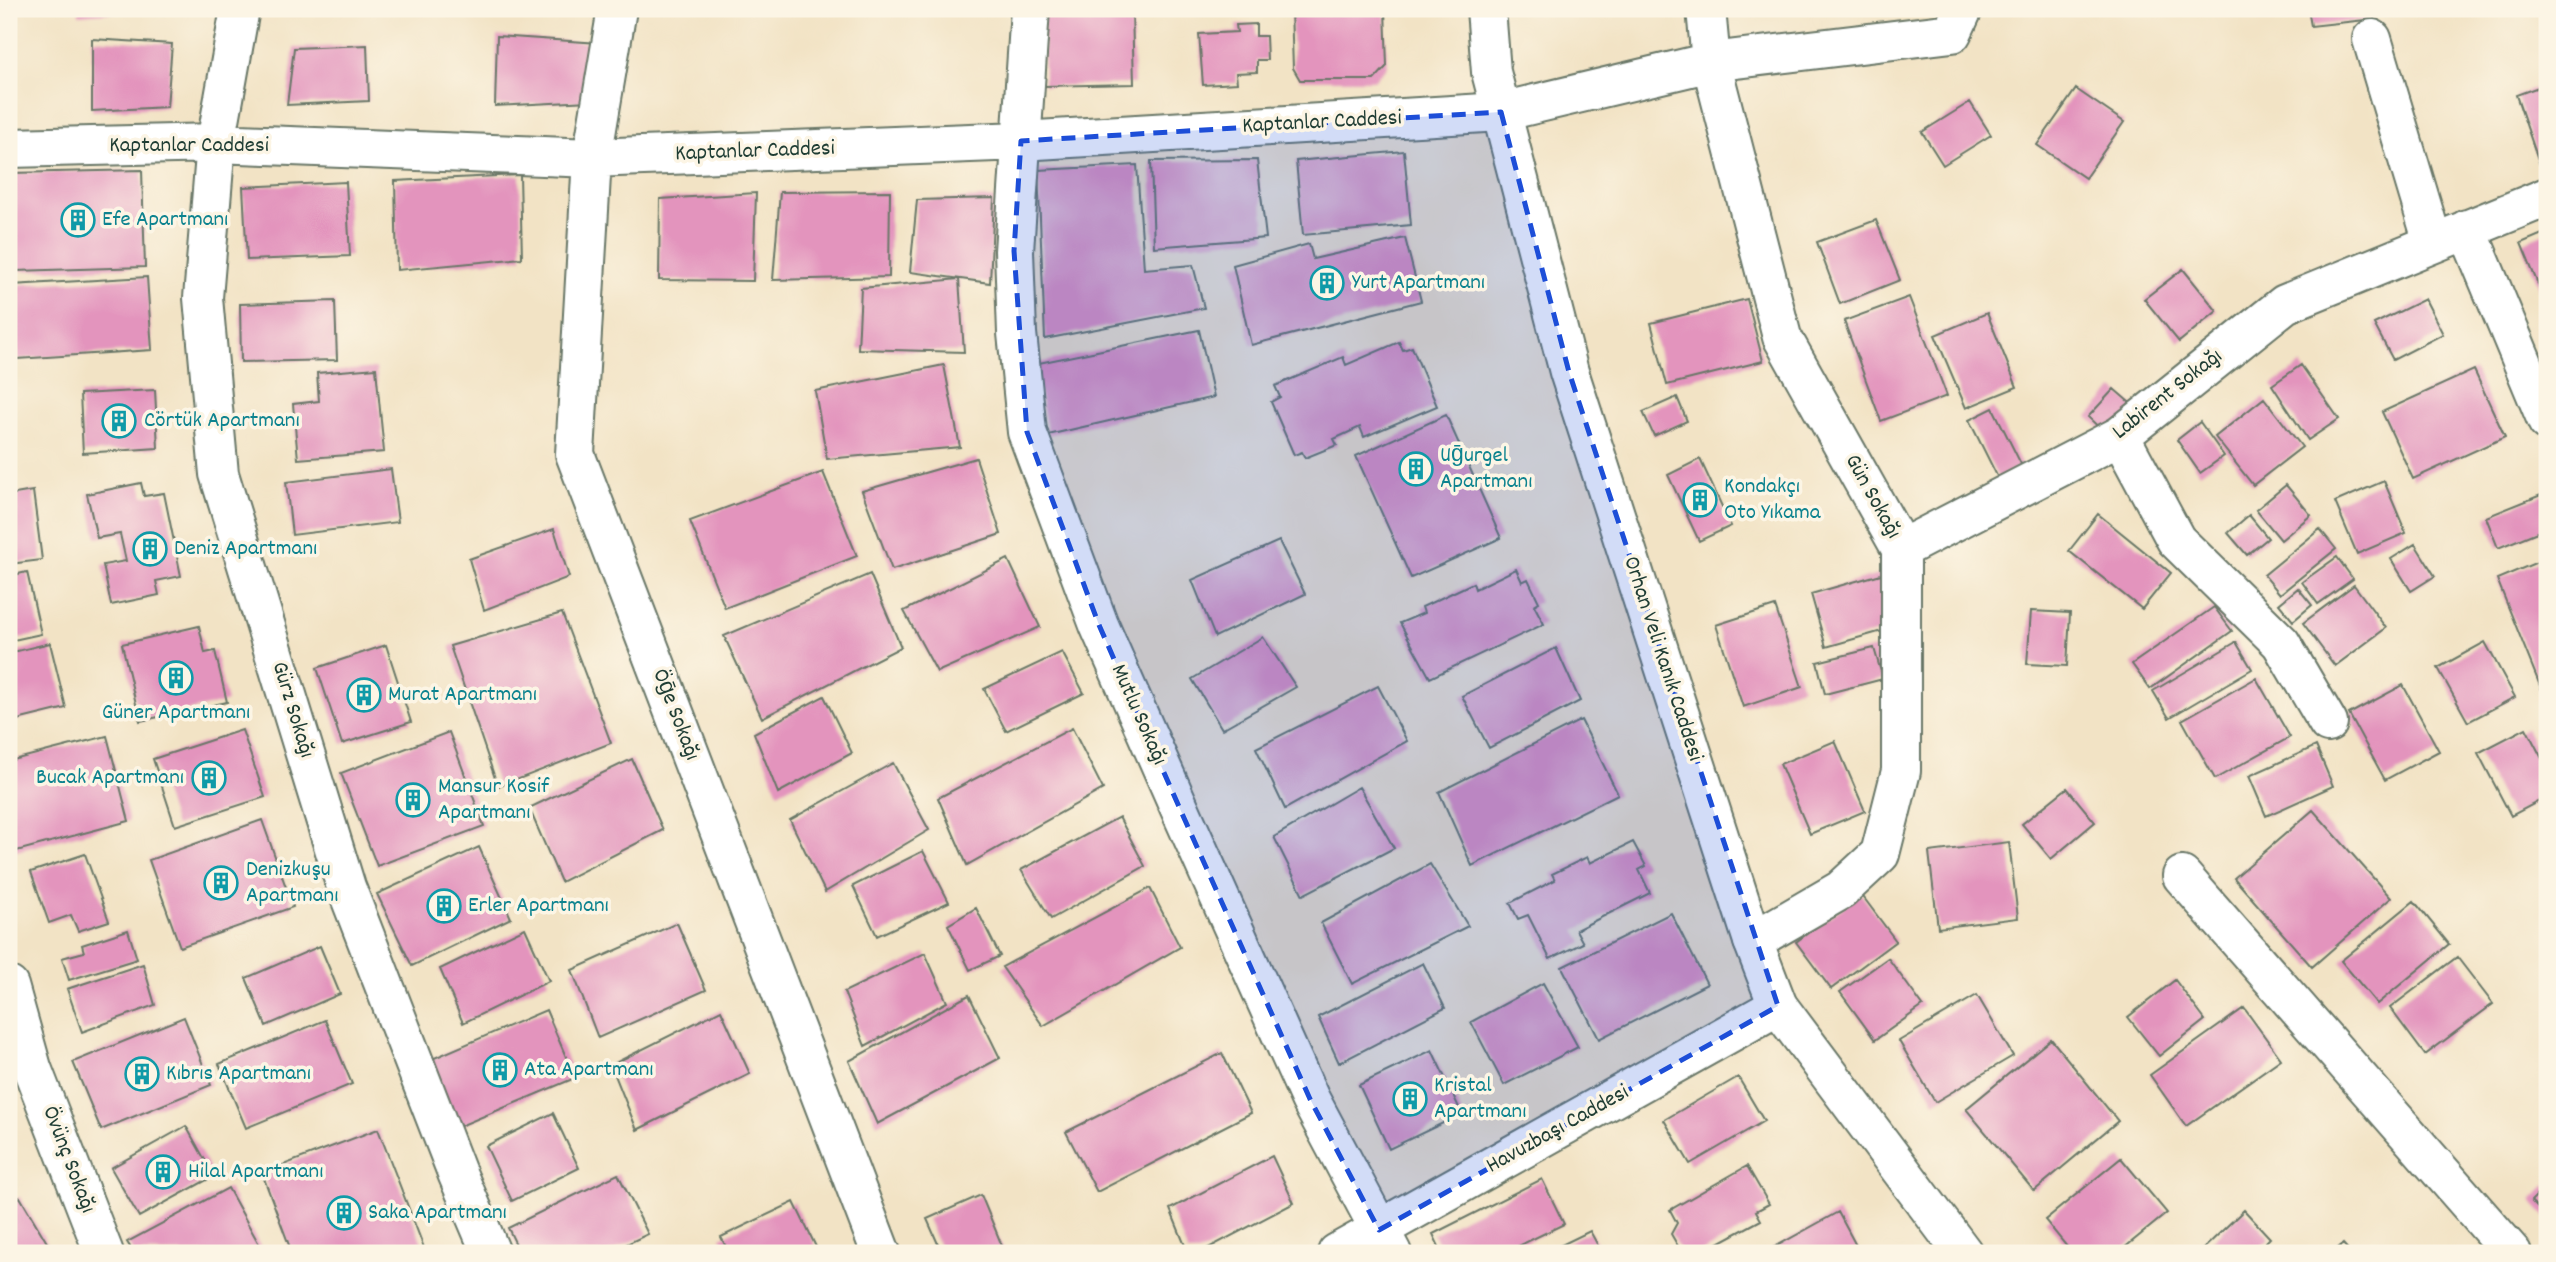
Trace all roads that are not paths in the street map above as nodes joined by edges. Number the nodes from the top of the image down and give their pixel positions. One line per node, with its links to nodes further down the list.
1 (240, 9): 11 (street, Gürz Sokağı)
2 (617, 9): 13 (street, Öḡe Sokağı)
3 (1030, 9): 10 (street, Mutlu Sokağı)
4 (1486, 9): 9 (street, Orhan Veli Kanık Caddesi)
5 (1706, 9): 8 (street, Gün Sokağı)
6 (1963, 9): 8 (street, Kaptanlar Caddesi)
7 (2372, 38): 15 (street)
8 (1711, 62): 9 (street, Kaptanlar Caddesi); 18 (street, Gün Sokağı)
9 (1501, 112): 10 (street, Kaptanlar Caddesi); 21 (street, Orhan Veli Kanık Caddesi)
10 (1021, 141): 13 (street, Kaptanlar Caddesi); 24 (street, Mutlu Sokağı)
11 (216, 143): 12 (street, Kaptanlar Caddesi); 13 (street, Kaptanlar Caddesi); 26 (street, Gürz Sokağı)
12 (9, 148)
13 (592, 158): 27 (street, Öḡe Sokağı)
14 (2547, 197): 15 (street, Labirent Sokağı)
15 (2450, 236): 16 (street); 17 (street, Labirent Sokağı)
16 (2547, 421)
17 (2120, 436): 18 (street, Labirent Sokağı); 19 (street)
18 (1901, 549): 21 (street, Gün Sokağı)
19 (2328, 723)
20 (2182, 876): 30 (street)
21 (1753, 941): 23 (street, Orhan Veli Kanık Caddesi)
22 (9, 986): 25 (street, Övünç Sokağı)
23 (1778, 1006): 24 (street, Havuzbaşı Caddesi); 29 (street, Orhan Veli Kanık Caddesi)
24 (1385, 1242): 28 (street, Havuzbaşı Caddesi)
25 (104, 1253)
26 (491, 1253)
27 (881, 1253)
28 (1337, 1253)
29 (1963, 1253)
30 (2512, 1253)

